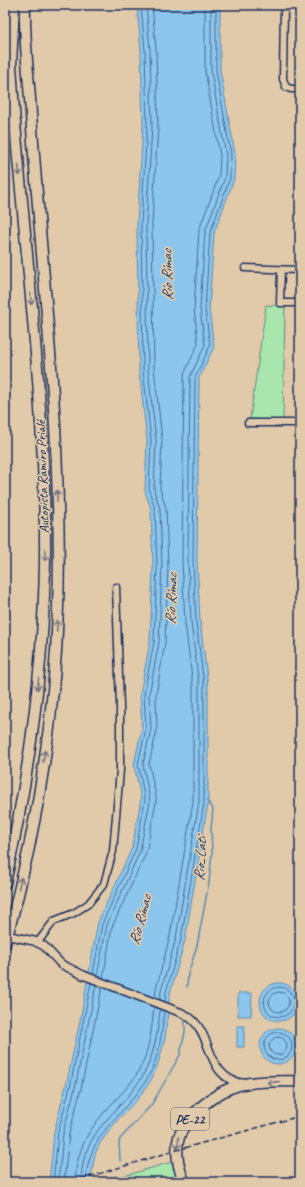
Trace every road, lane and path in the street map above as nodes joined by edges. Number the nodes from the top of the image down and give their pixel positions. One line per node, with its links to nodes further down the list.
1 (14, 5): 12 (highway, Autopista Ramiro Prialé, one-way to 12)
2 (25, 5): 13 (highway, Autopista Ramiro Prialé, one-way to 2)
3 (284, 5): 4 (street)
4 (300, 89)
5 (245, 268): 6 (street)
6 (281, 270): 7 (street); 8 (street)
7 (300, 270)
8 (300, 303)
9 (248, 423): 10 (street)
10 (300, 423)
11 (116, 587): 14 (street)
12 (5, 883)
13 (6, 938): 14 (street)
14 (38, 942): 16 (street)
15 (300, 1082): 16 (highway, PE-22, one-way to 16)
16 (246, 1084): 17 (highway, PE-22, one-way to 17)
17 (185, 1182)

